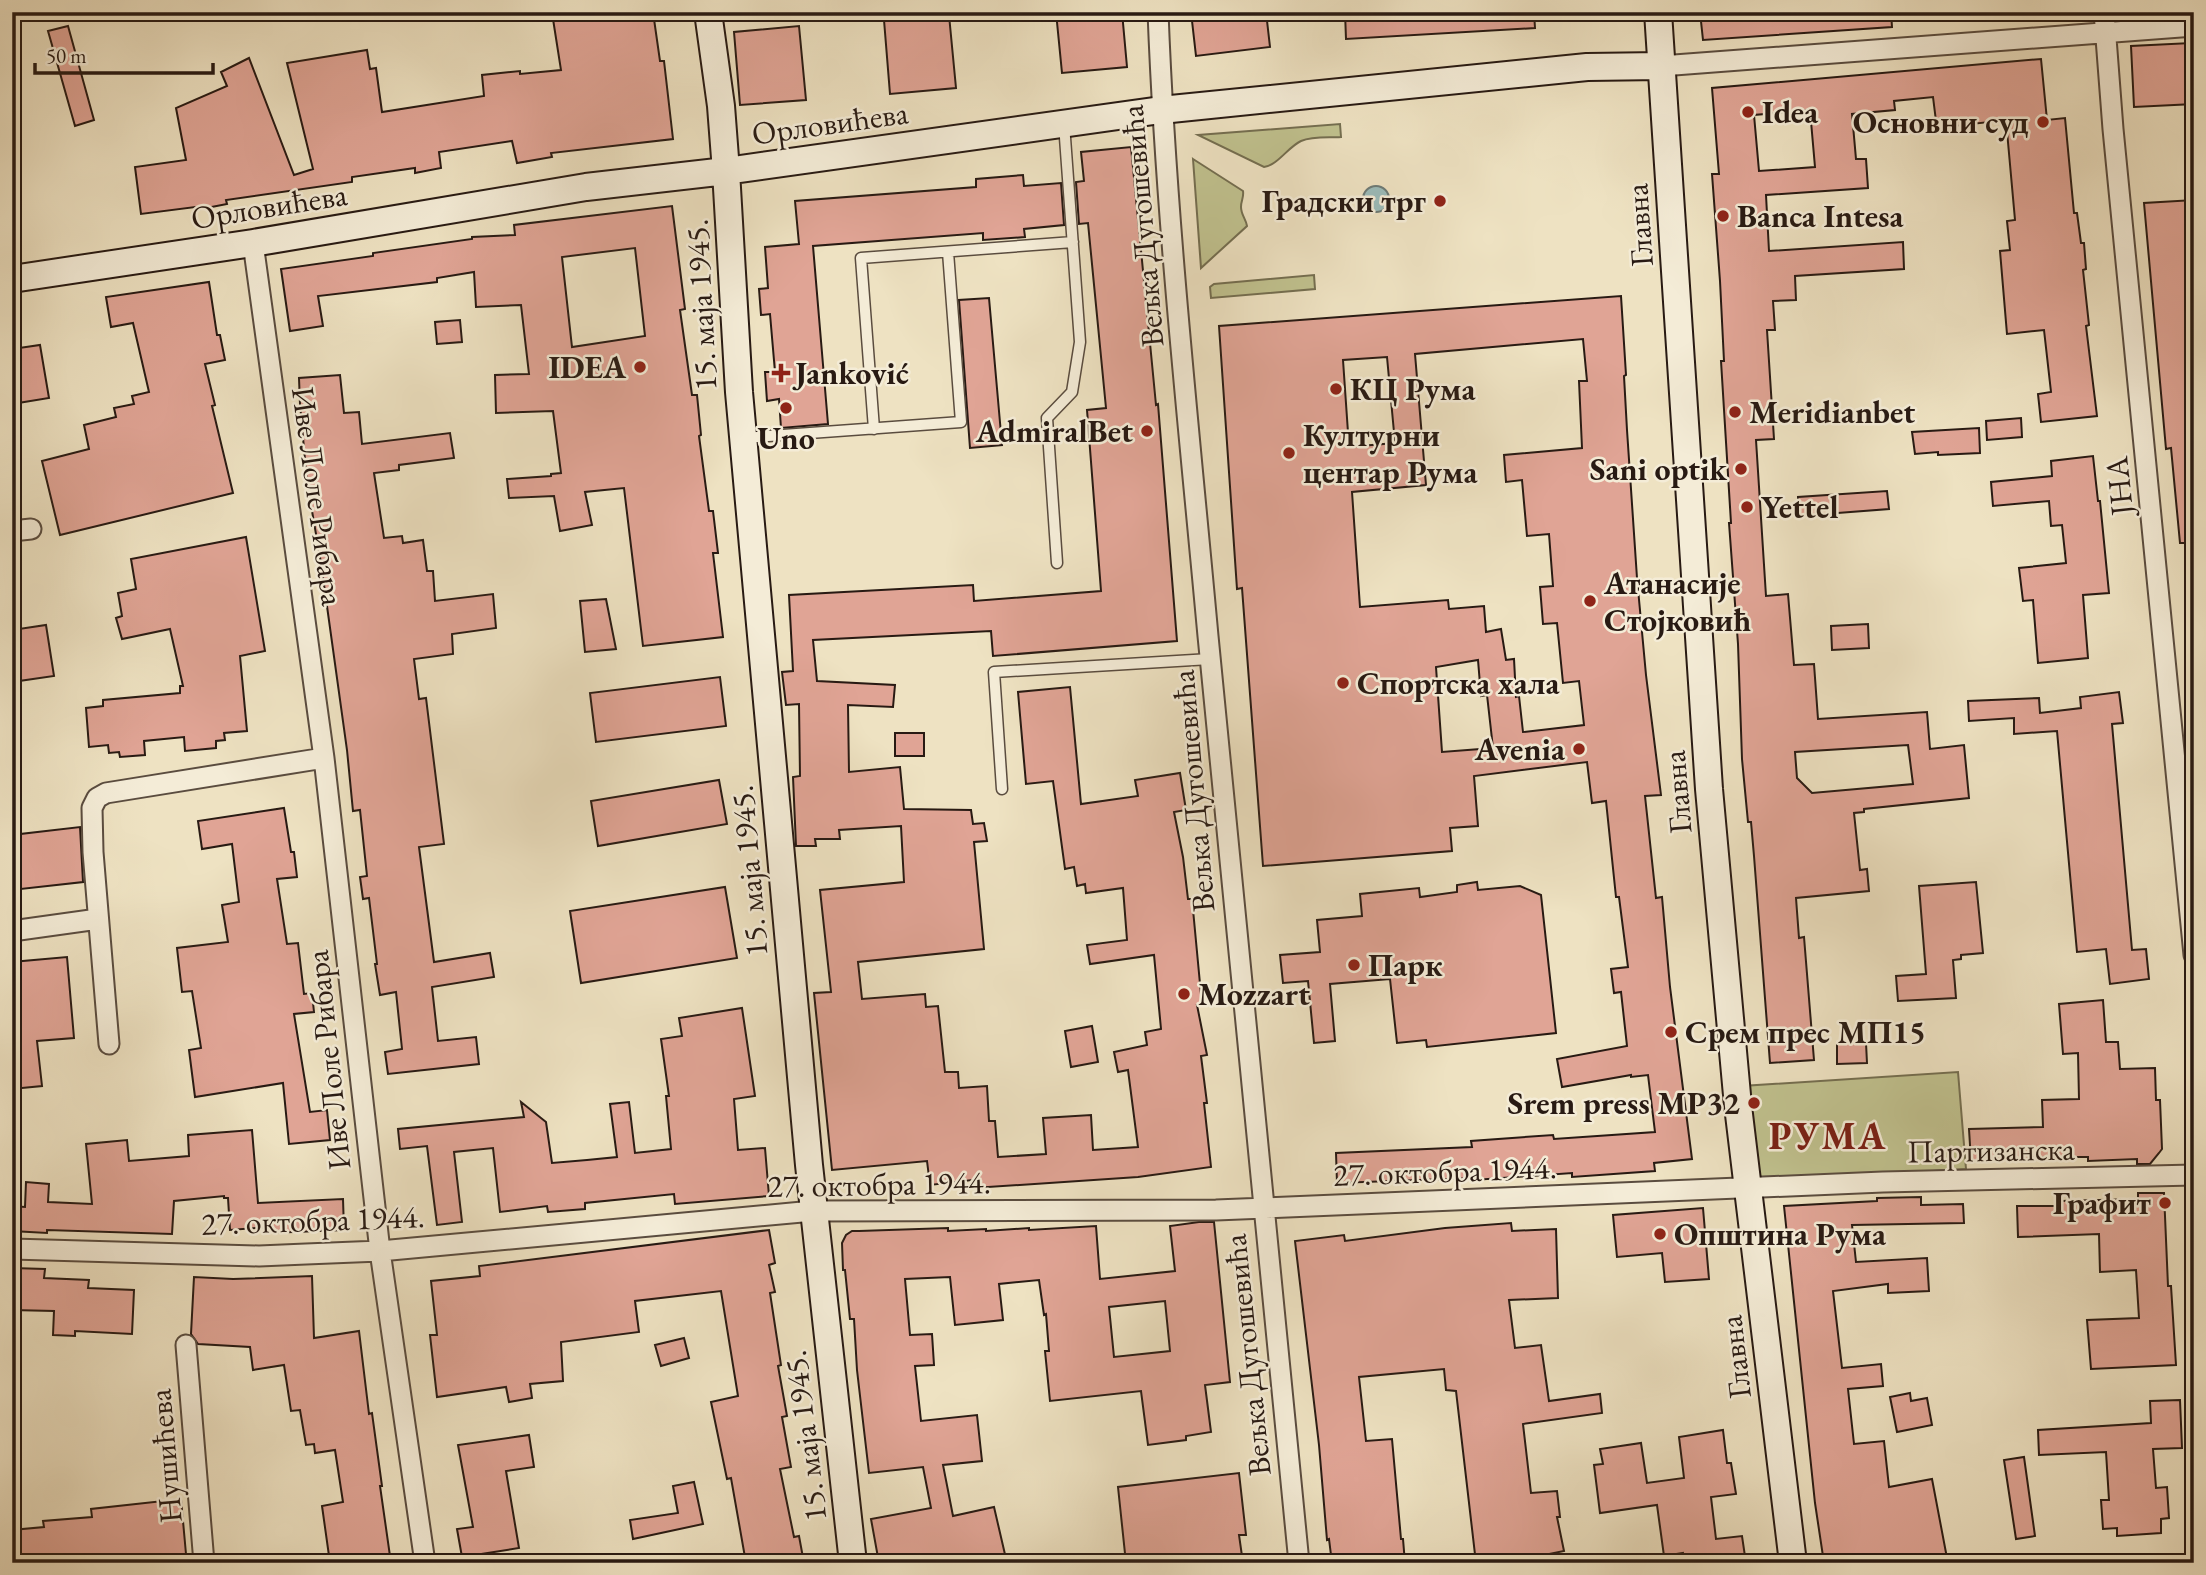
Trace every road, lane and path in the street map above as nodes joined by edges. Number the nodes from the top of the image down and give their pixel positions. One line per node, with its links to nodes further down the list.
1 (708, 12): 9 (street, 15. маја 1945.)
2 (1158, 12): 7 (street, Вељка Дугошевића)
3 (1658, 12): 6 (street, Главна)
4 (2105, 22): 5 (street); 6 (street); 22 (street, ЈНА)
5 (2194, 26)
6 (1661, 66): 7 (street, Орловићева); 25 (street, Главна)
7 (1161, 110): 8 (street, Орловићева); 17 (street, Вељка Дугошевића)
8 (1064, 124): 9 (street, Орловићева); 10 (lane)
9 (726, 172): 11 (street, Орловићева); 15 (street, 15. маја 1945.)
10 (1073, 242): 12 (lane); 16 (lane)
11 (253, 243): 13 (street, Орловићева); 18 (street, Иве Лоле Рибара)
12 (948, 252): 14 (lane); 14 (lane)
13 (12, 279)
14 (874, 429): 15 (lane)
15 (743, 439): 27 (street, 15. маја 1945.)
16 (1057, 563)
17 (1210, 659): 19 (lane); 26 (street, Вељка Дугошевића)
18 (324, 758): 20 (street); 29 (street, Иве Лоле Рибара)
19 (1002, 789)
20 (98, 919): 21 (street); 23 (street)
21 (12, 931)
22 (2194, 955)
23 (109, 1044)
24 (2194, 1175): 25 (street, Партизанска)
25 (1748, 1188): 26 (street, 27. октобра 1944.); 35 (street, Главна)
26 (1262, 1208): 27 (street, 27. октобра 1944.); 34 (street, Вељка Дугошевића)
27 (813, 1211): 29 (street, 27. октобра 1944.); 33 (street, 15. маја 1945.)
28 (12, 1249): 29 (street, 27. октобра 1944.)
29 (380, 1251): 32 (street, Иве Лоле Рибара)
30 (186, 1345): 31 (street, Нушићева)
31 (204, 1563)
32 (425, 1563)
33 (853, 1563)
34 (1299, 1563)
35 (1793, 1563)

